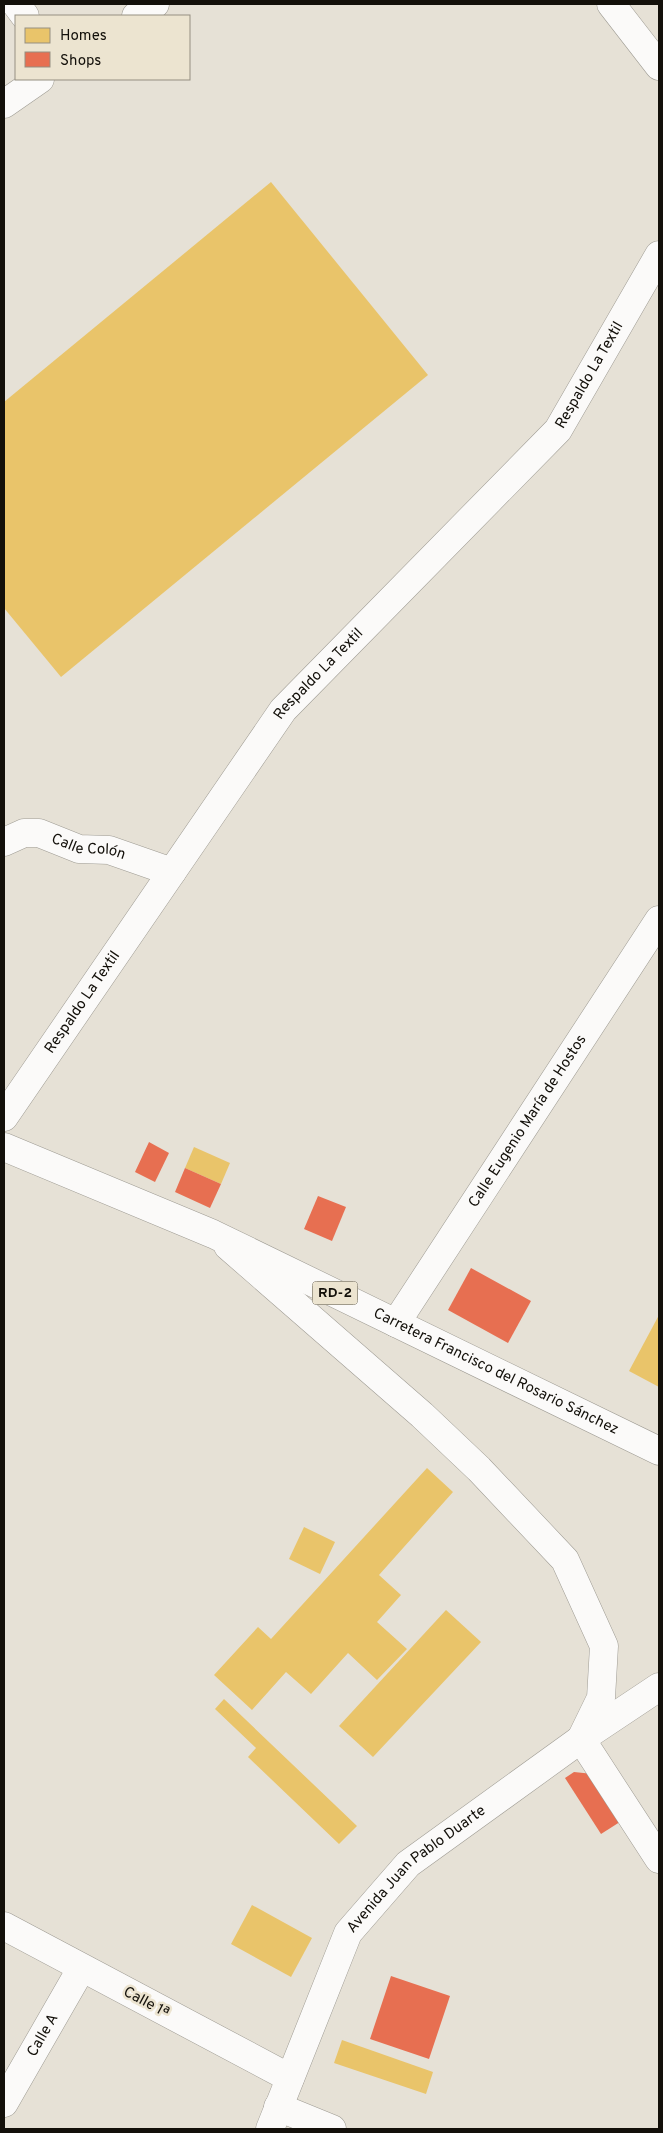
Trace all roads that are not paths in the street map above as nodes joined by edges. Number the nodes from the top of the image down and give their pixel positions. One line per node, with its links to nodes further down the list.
1 (16, 4): 4 (street)
2 (155, 4): 5 (street)
3 (611, 4): 6 (street)
4 (24, 15)
5 (138, 15)
6 (659, 66)
7 (39, 80): 8 (street)
8 (4, 104)
9 (659, 255): 11 (street, Respaldo La Textil)
10 (4, 842): 11 (street, Calle Colón)
11 (172, 872): 13 (street, Respaldo La Textil)
12 (659, 920): 16 (street, Calle Eugenio María de Hostos)
13 (4, 1117)
14 (4, 1147): 15 (street, Carretera Francisco del Rosario Sánchez / RD-2)
15 (213, 1234): 16 (street, Carretera Francisco del Rosario Sánchez / RD-2); 19 (street)
16 (396, 1322): 17 (street, Carretera Francisco del Rosario Sánchez / RD-2)
17 (659, 1451)
18 (659, 1687): 19 (street, Avenida Juan Pablo Duarte)
19 (581, 1739): 20 (street); 23 (street, Avenida Juan Pablo Duarte)
20 (659, 1859)
21 (4, 1926): 22 (street, Calle 1ª)
22 (81, 1969): 23 (street, Calle 1ª); 24 (street, Calle A)
23 (290, 2078): 25 (street, Avenida Juan Pablo Duarte)
24 (4, 2103)
25 (274, 2118): 26 (street)
26 (332, 2129)

